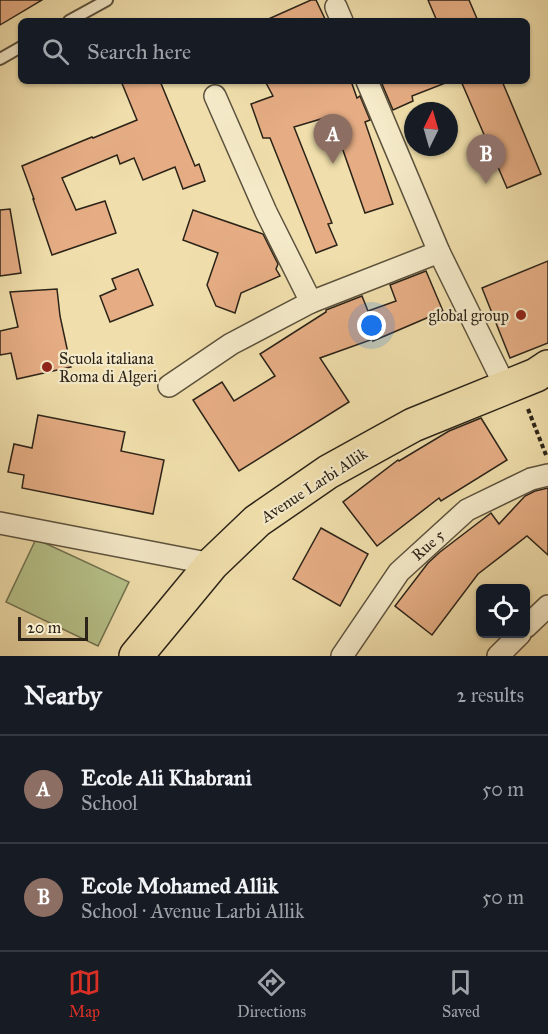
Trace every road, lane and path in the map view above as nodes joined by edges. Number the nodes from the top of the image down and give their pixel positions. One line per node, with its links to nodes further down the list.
1 (107, 0): 2 (lane)
2 (74, 18)
3 (18, 49): 4 (lane)
4 (0, 59)
5 (368, 84): 7 (street)
6 (215, 96): 8 (street)
7 (439, 252): 8 (street); 9 (street)
8 (310, 302): 10 (street)
9 (531, 377): 11 (path); 14 (main road, Avenue Larbi Allik)
10 (169, 386)
11 (548, 460)
12 (548, 475): 19 (street, Rue 5)
13 (0, 523): 14 (street)
14 (212, 564): 18 (main road, Avenue Larbi Allik)
15 (548, 606): 16 (street)
16 (530, 622)
17 (515, 638): 20 (street)
18 (136, 656)
19 (342, 656)
20 (498, 656)

